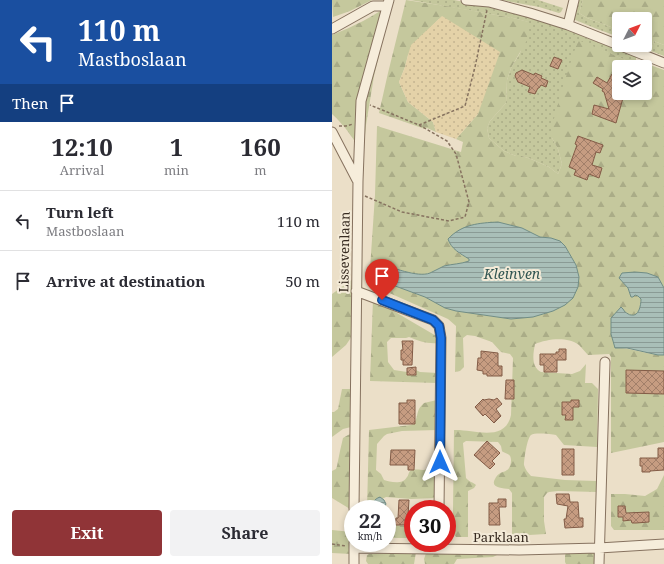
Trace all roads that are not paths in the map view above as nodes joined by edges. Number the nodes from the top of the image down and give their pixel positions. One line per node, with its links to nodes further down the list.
1 (466, 0): 4 (street)
2 (574, 0): 4 (street)
3 (388, 3): 5 (street); 8 (street, Lissevenlaan)
4 (568, 25): 6 (street)
5 (332, 29)
6 (664, 63)
7 (335, 129): 8 (street)
8 (358, 181): 9 (street, Lissevenlaan)
9 (356, 291): 11 (street, Lissevenlaan); 12 (street)
10 (605, 362): 15 (street)
11 (354, 500)
12 (439, 500)
13 (664, 544): 15 (street, Parklaan)
14 (456, 547): 15 (street, Parklaan)
15 (599, 548): 18 (street)
16 (354, 552): 17 (street)
17 (354, 564)
18 (599, 564)

